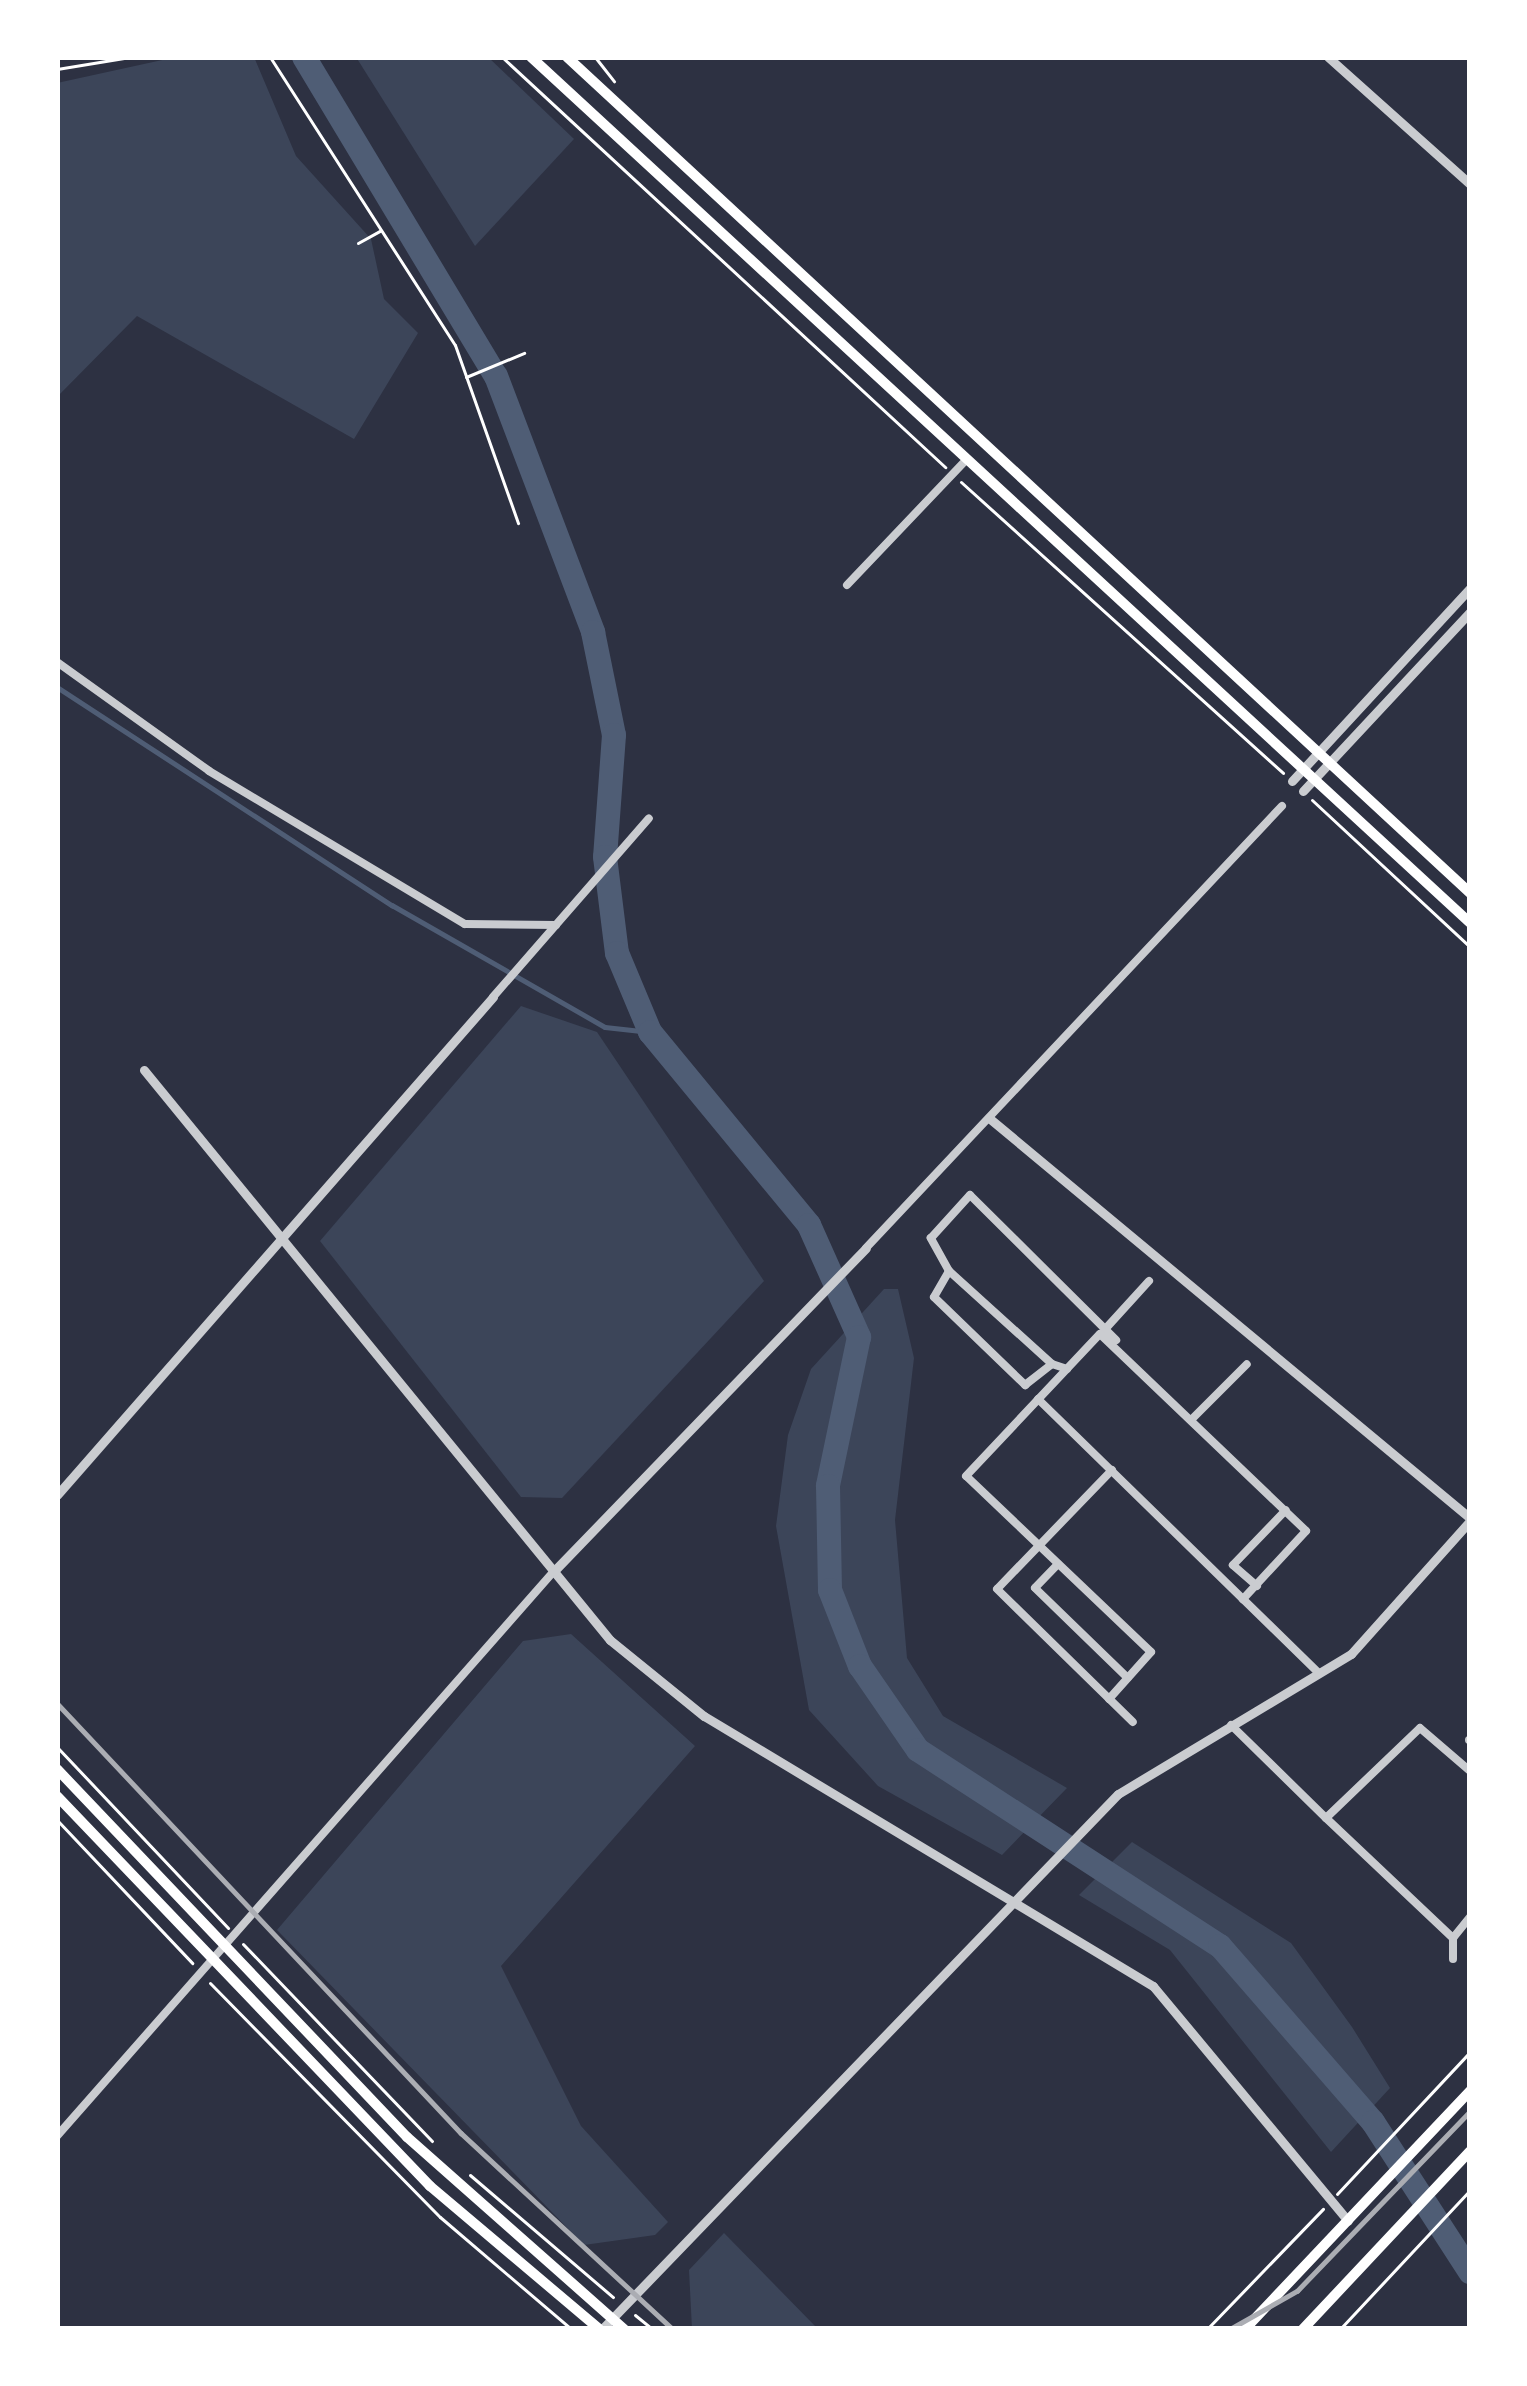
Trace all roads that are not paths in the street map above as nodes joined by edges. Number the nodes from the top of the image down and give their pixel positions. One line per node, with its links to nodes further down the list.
1 (531, 57): 5 (main road)
2 (567, 57): 10 (main road)
3 (1328, 57): 4 (street)
4 (1470, 184)
5 (967, 459): 6 (street); 12 (main road)
6 (847, 585)
7 (1470, 588): 10 (street)
8 (1470, 612): 11 (street)
9 (57, 662): 20 (street)
10 (1318, 753): 11 (main road); 12 (street)
11 (1330, 764): 13 (street); 18 (main road)
12 (1303, 769): 13 (main road); 14 (street)
13 (1315, 779): 15 (street); 19 (main road)
14 (1292, 781)
15 (1303, 791)
16 (1282, 806): 23 (street)
17 (649, 818): 20 (street)
18 (1470, 893)
19 (1470, 923)
20 (556, 925): 21 (street)
21 (493, 997): 24 (street)
22 (144, 1070): 24 (street)
23 (989, 1118): 25 (street); 38 (street)
24 (286, 1236): 36 (street); 41 (street)
25 (866, 1248): 41 (street)
26 (949, 1271): 28 (street); 30 (street); 30 (street)
27 (1149, 1281): 28 (street)
28 (1108, 1326): 29 (street)
29 (1116, 1341): 32 (street); 34 (street)
30 (1052, 1364): 32 (street)
31 (1247, 1364): 34 (street)
32 (1066, 1369): 33 (street)
33 (1038, 1399): 35 (street); 39 (street)
34 (1193, 1418): 37 (street)
35 (1112, 1470): 39 (street); 43 (street)
36 (57, 1495)
37 (1286, 1510): 42 (street); 42 (street)
38 (1470, 1519): 44 (street)
39 (1038, 1545): 40 (street); 46 (street)
40 (1058, 1564): 45 (street); 45 (street)
41 (554, 1571): 53 (street); 56 (street)
42 (1257, 1586): 43 (street)
43 (1243, 1599): 44 (street)
44 (1320, 1674): 48 (street)
45 (1127, 1678): 46 (street)
46 (1109, 1699): 47 (street)
47 (1133, 1722)
48 (1230, 1724): 52 (street); 53 (street)
49 (57, 1769): 56 (main road)
50 (1470, 1771): 52 (street)
51 (57, 1796): 58 (main road)
52 (1326, 1817): 55 (street)
53 (1007, 1905): 62 (street); 63 (street)
54 (1470, 1917): 55 (street)
55 (1453, 1938): 57 (street)
56 (225, 1947): 58 (street); 63 (main road)
57 (1453, 1959)
58 (212, 1960): 60 (street); 63 (main road)
59 (1470, 2091): 62 (main road)
60 (57, 2136)
61 (1470, 2151): 66 (main road)
62 (1348, 2221): 65 (main road)
63 (604, 2326): 64 (main road)
64 (624, 2329)
65 (1245, 2329)
66 (1303, 2329)

